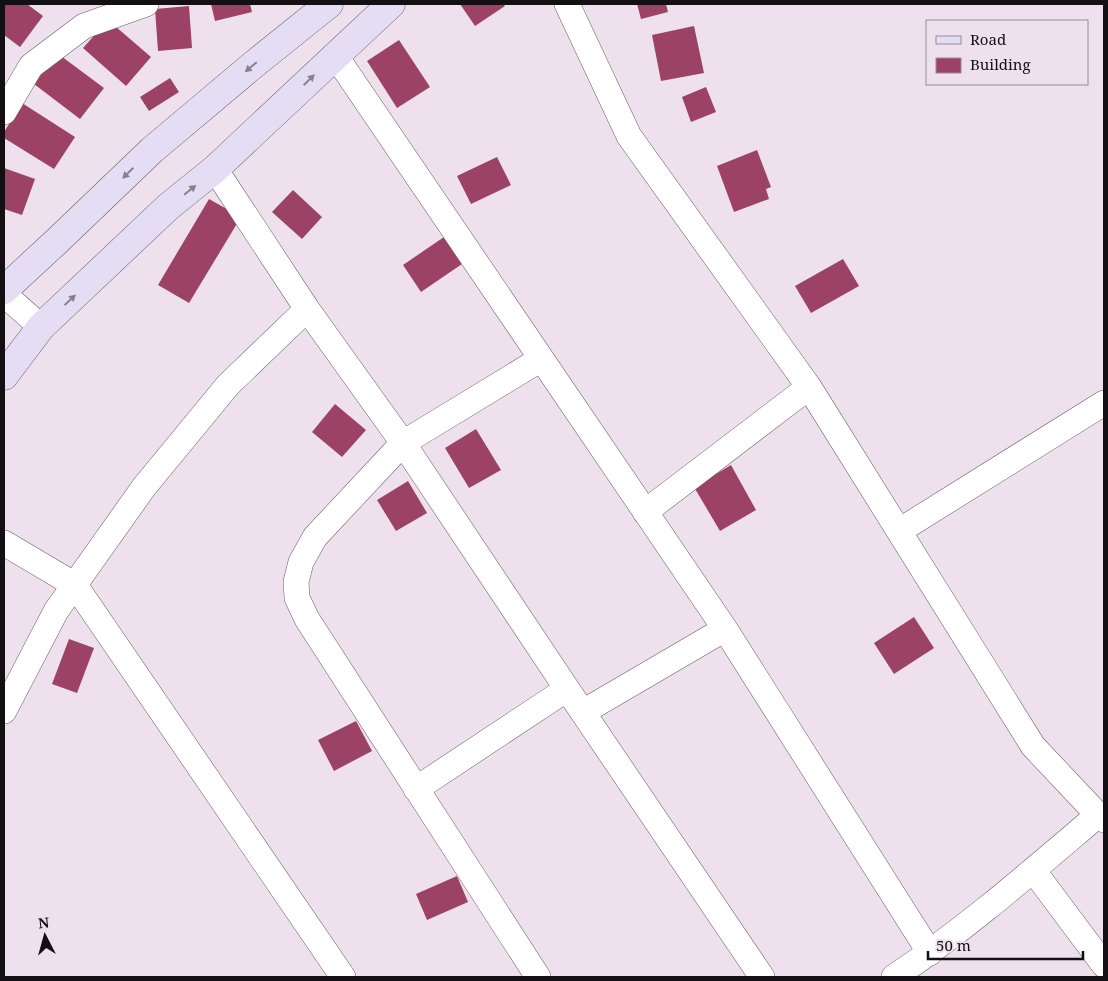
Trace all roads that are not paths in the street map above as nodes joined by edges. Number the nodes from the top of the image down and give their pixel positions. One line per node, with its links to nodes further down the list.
1 (146, 4): 7 (street)
2 (329, 4): 10 (main road, one-way to 10)
3 (391, 4): 6 (main road)
4 (554, 4): 8 (street)
5 (567, 4): 8 (street)
6 (335, 55): 9 (main road, one-way to 6); 13 (street)
7 (4, 112)
8 (629, 136): 15 (street)
9 (215, 169): 11 (street); 12 (main road, one-way to 9)
10 (4, 292): 12 (street)
11 (307, 309): 17 (street); 21 (street)
12 (41, 327): 14 (main road)
13 (541, 359): 17 (street); 18 (street)
14 (4, 376)
15 (809, 387): 18 (street); 19 (street)
16 (1104, 403): 19 (street)
17 (403, 443): 23 (street); 26 (street)
18 (645, 512): 22 (street)
19 (899, 531): 27 (street)
20 (4, 543): 21 (street)
21 (75, 585): 24 (street); 32 (street)
22 (725, 629): 25 (street); 29 (street)
23 (567, 689): 25 (street); 26 (street)
24 (4, 711)
25 (583, 712): 31 (street)
26 (416, 789): 33 (street)
27 (1101, 817): 28 (street)
28 (1033, 870): 29 (street); 30 (street)
29 (930, 953): 34 (street)
30 (1104, 965)
31 (756, 975)
32 (343, 977)
33 (538, 977)
34 (894, 977)

